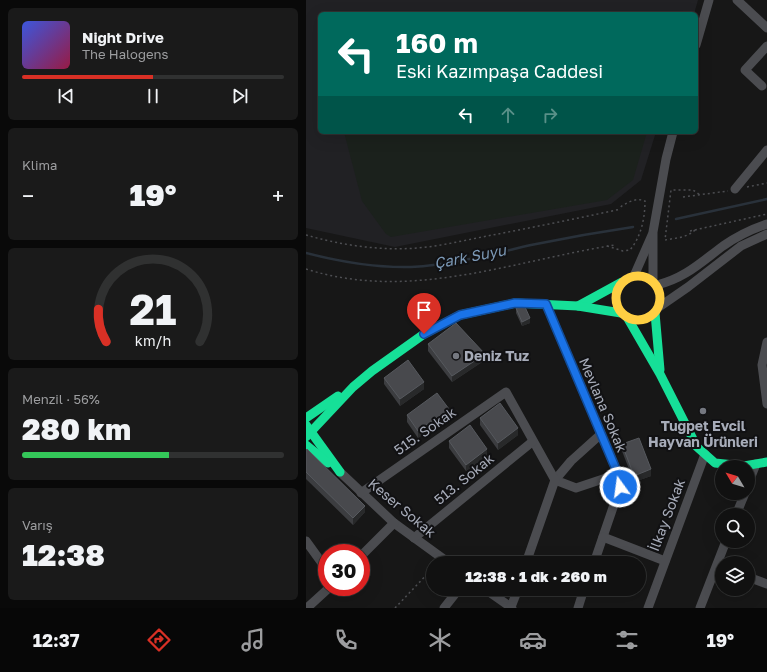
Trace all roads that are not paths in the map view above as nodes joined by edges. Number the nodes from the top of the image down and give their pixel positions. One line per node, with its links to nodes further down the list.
1 (709, 0): 4 (street)
2 (737, 0): 3 (street)
3 (767, 28)
4 (698, 38)
5 (767, 46): 6 (street)
6 (762, 86)
7 (672, 134): 11 (street)
8 (767, 150): 9 (street)
9 (736, 189)
10 (767, 224): 15 (street)
11 (653, 232): 13 (street); 15 (street)
12 (767, 234): 18 (street)
13 (634, 276): 14 (street); 15 (street)
14 (622, 282): 17 (street); 19 (street)
15 (655, 283): 18 (street)
16 (546, 304): 17 (street); 22 (street); 26 (street, Mevlana Sokak)
17 (578, 306): 19 (street)
18 (657, 310): 19 (street); 21 (street)
19 (624, 315): 21 (street)
20 (767, 342): 23 (street)
21 (660, 374): 29 (street)
22 (353, 387): 24 (street); 25 (street)
23 (767, 404)
24 (306, 418)
25 (308, 431): 32 (street)
26 (601, 434): 33 (street, Mevlana Sokak); 34 (street)
27 (532, 442): 34 (street); 35 (street, 515. Sokak); 38 (street, 513. Sokak)
28 (306, 445): 32 (street)
29 (705, 454): 31 (street); 45 (street, İlkay Sokak)
30 (767, 462): 31 (street)
31 (756, 464)
32 (340, 472): 35 (street, Keser Sokak)
33 (618, 474): 34 (street); 37 (street, Mevlana Sokak)
34 (555, 480): 42 (street)
35 (361, 493): 36 (street, Keser Sokak)
36 (394, 523): 38 (street, Keser Sokak); 40 (street)
37 (603, 537): 43 (street, Mevlana Sokak); 45 (street)
38 (414, 538): 41 (street, Keser Sokak)
39 (306, 541): 44 (street)
40 (370, 547)
41 (439, 556)
42 (528, 556)
43 (596, 556)
44 (318, 558)
45 (665, 561): 58 (street, İlkay Sokak)
46 (715, 576): 59 (street)
47 (755, 579): 48 (street)
48 (767, 584)
49 (322, 596): 54 (street)
50 (453, 596): 55 (street)
51 (495, 596): 56 (street)
52 (516, 596): 56 (street)
53 (582, 596): 57 (street)
54 (313, 606)
55 (444, 608)
56 (512, 608)
57 (578, 608)
58 (648, 608)
59 (700, 608)

